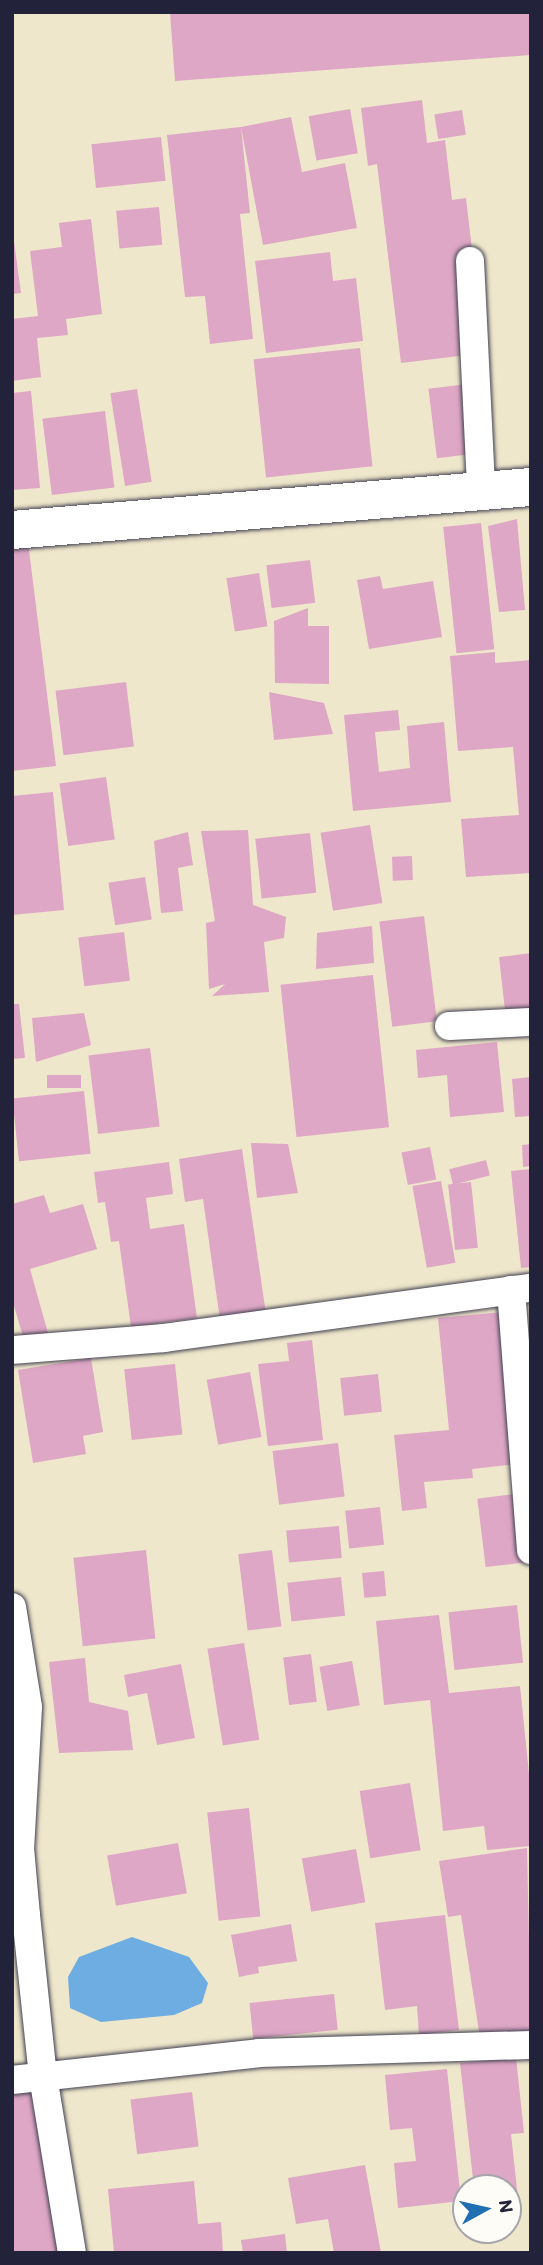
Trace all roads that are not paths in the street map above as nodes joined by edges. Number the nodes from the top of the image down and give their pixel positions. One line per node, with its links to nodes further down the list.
1 (470, 261): 3 (street)
2 (531, 487): 3 (street)
3 (481, 489): 4 (street)
4 (12, 530)
5 (531, 1022): 6 (street)
6 (449, 1026)
7 (521, 1289): 8 (street); 9 (street)
8 (12, 1350)
9 (531, 1550)
10 (12, 1607): 12 (street)
11 (531, 2045): 12 (street)
12 (43, 2076): 13 (street); 14 (street)
13 (12, 2080)
14 (72, 2253)

